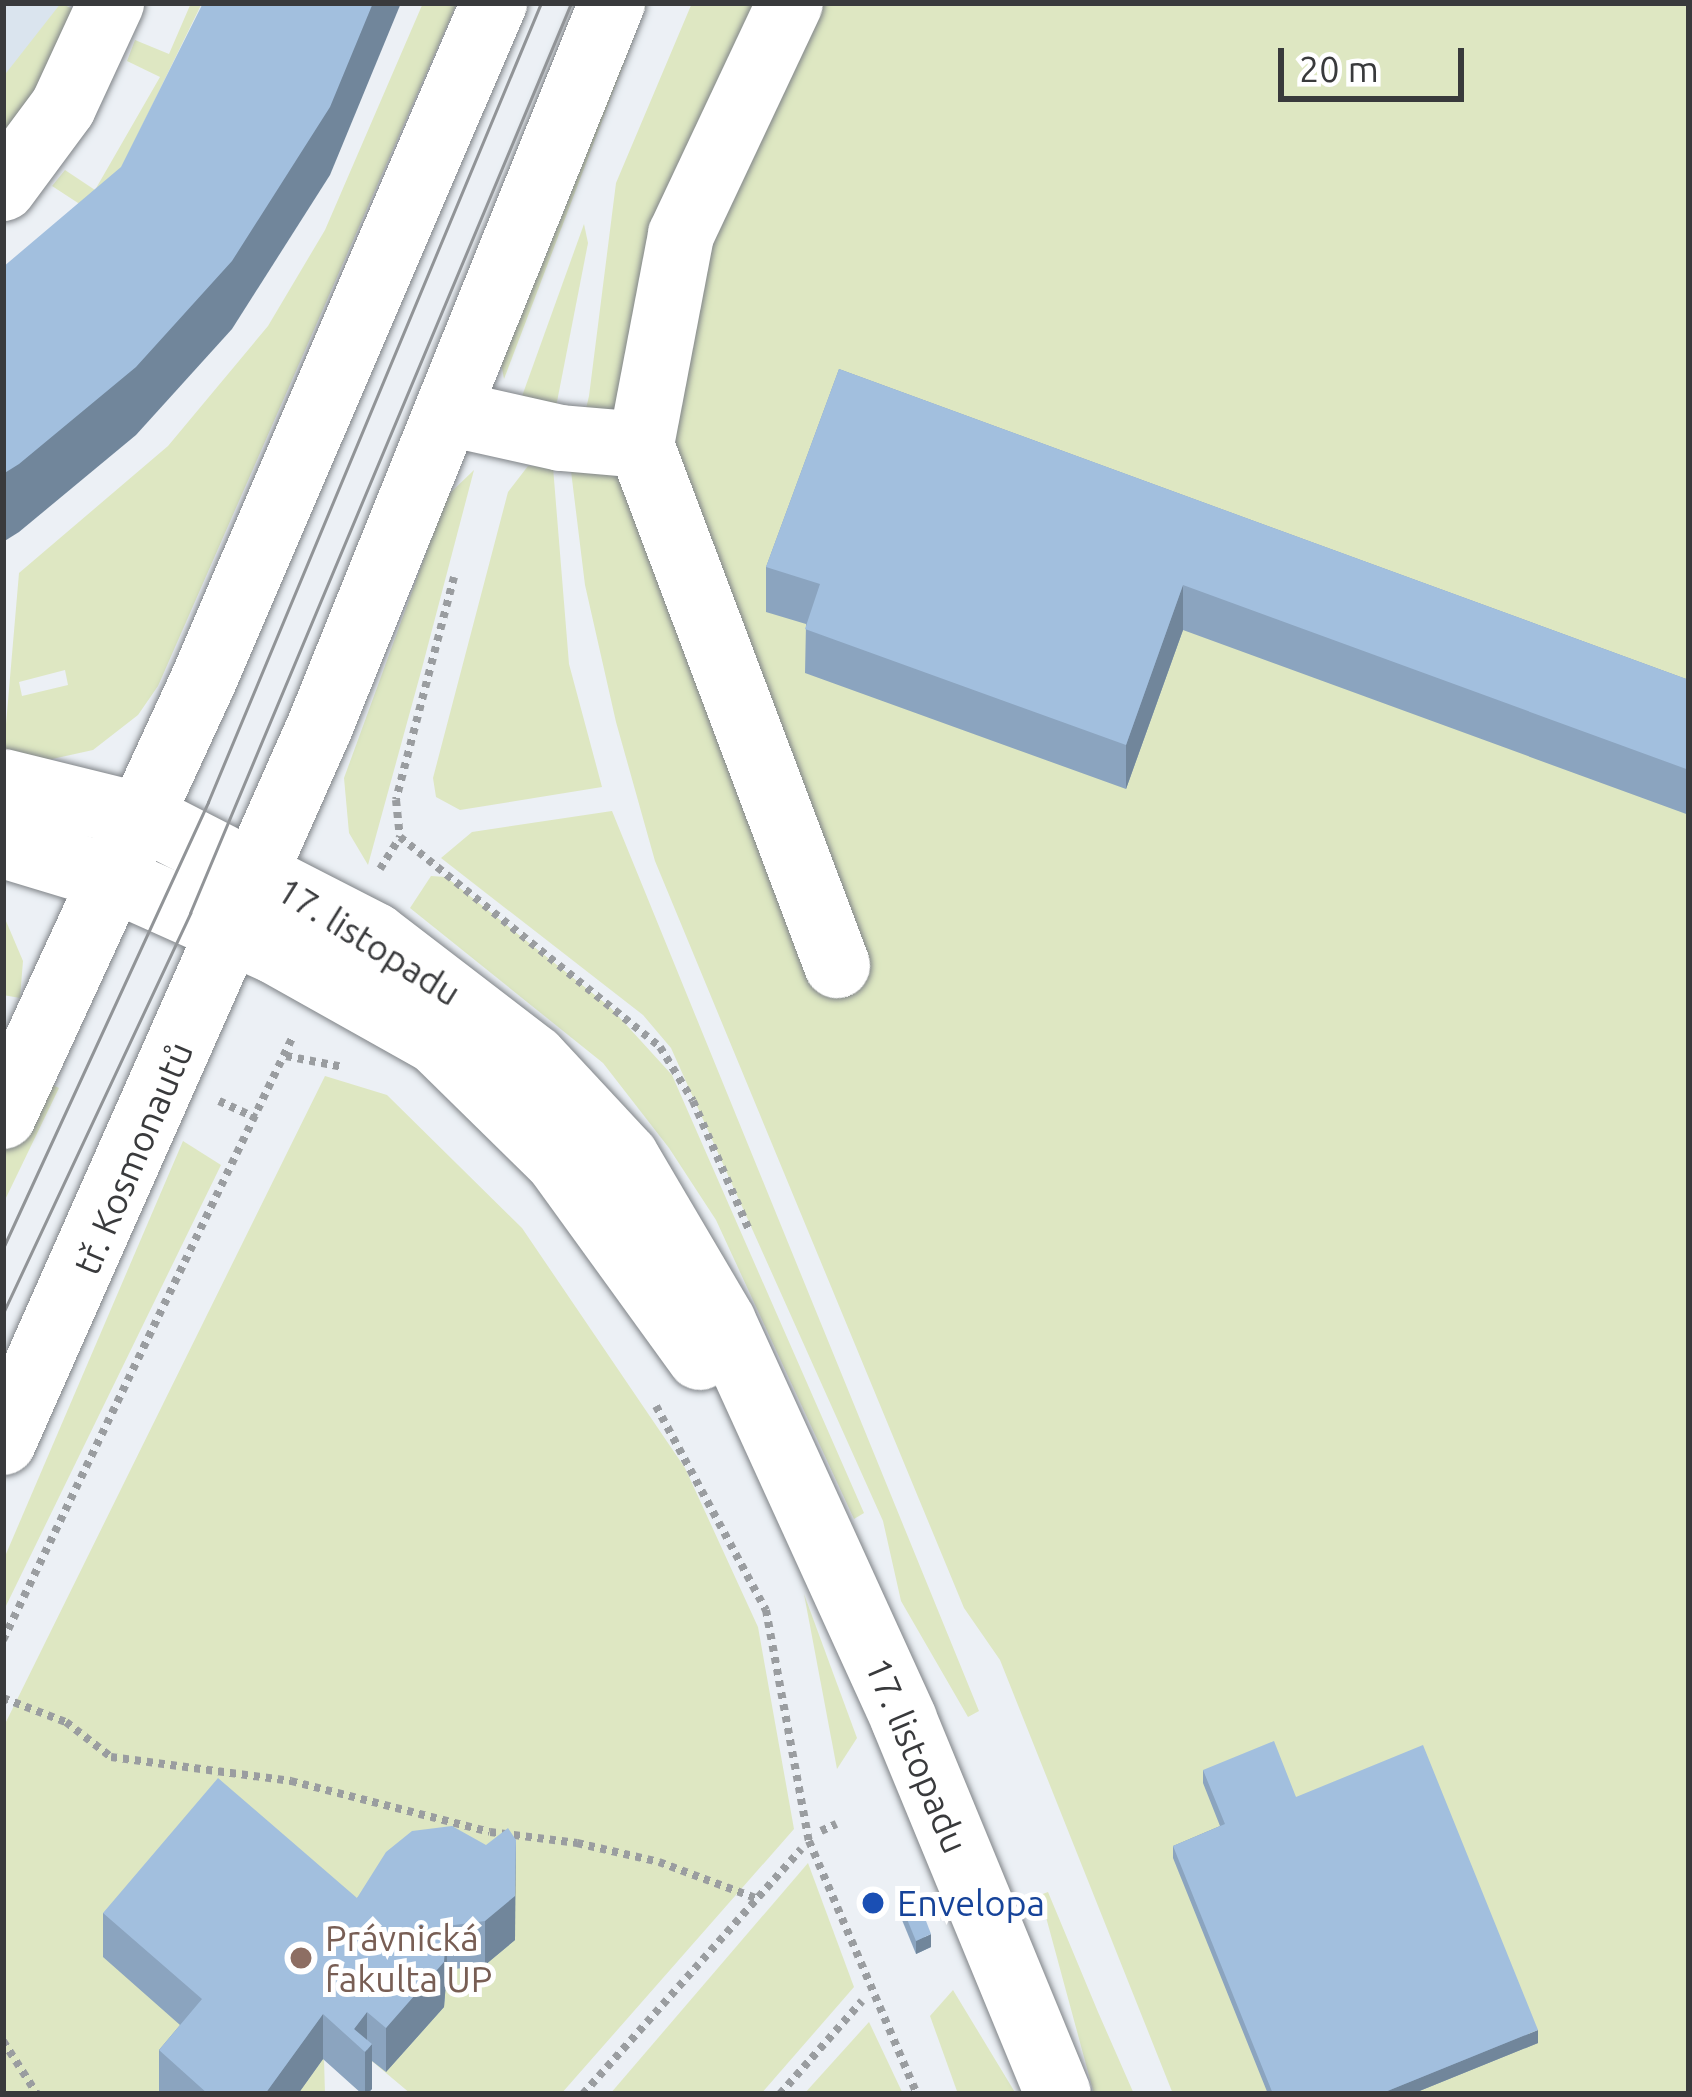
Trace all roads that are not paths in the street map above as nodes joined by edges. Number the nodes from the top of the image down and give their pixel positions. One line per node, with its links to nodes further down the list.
1 (111, 3): 5 (street)
2 (494, 3): 9 (street)
3 (612, 3): 6 (street, 17. listopadu)
4 (790, 3): 7 (street)
5 (3, 188)
6 (449, 413): 7 (street); 11 (street, 17. listopadu)
7 (641, 445): 14 (street)
8 (3, 782): 9 (street)
9 (141, 816): 11 (street); 12 (street)
10 (3, 844): 12 (street, 17. listopadu)
11 (257, 871): 13 (street, tř. Kosmonautů); 17 (street, 17. listopadu)
12 (112, 878): 13 (street, 17. listopadu); 15 (street)
13 (231, 931): 16 (street, tř. Kosmonautů); 17 (street, 17. listopadu)
14 (837, 964)
15 (3, 1116)
16 (3, 1442)
17 (857, 1617): 18 (street, 17. listopadu)
18 (1058, 2094)

